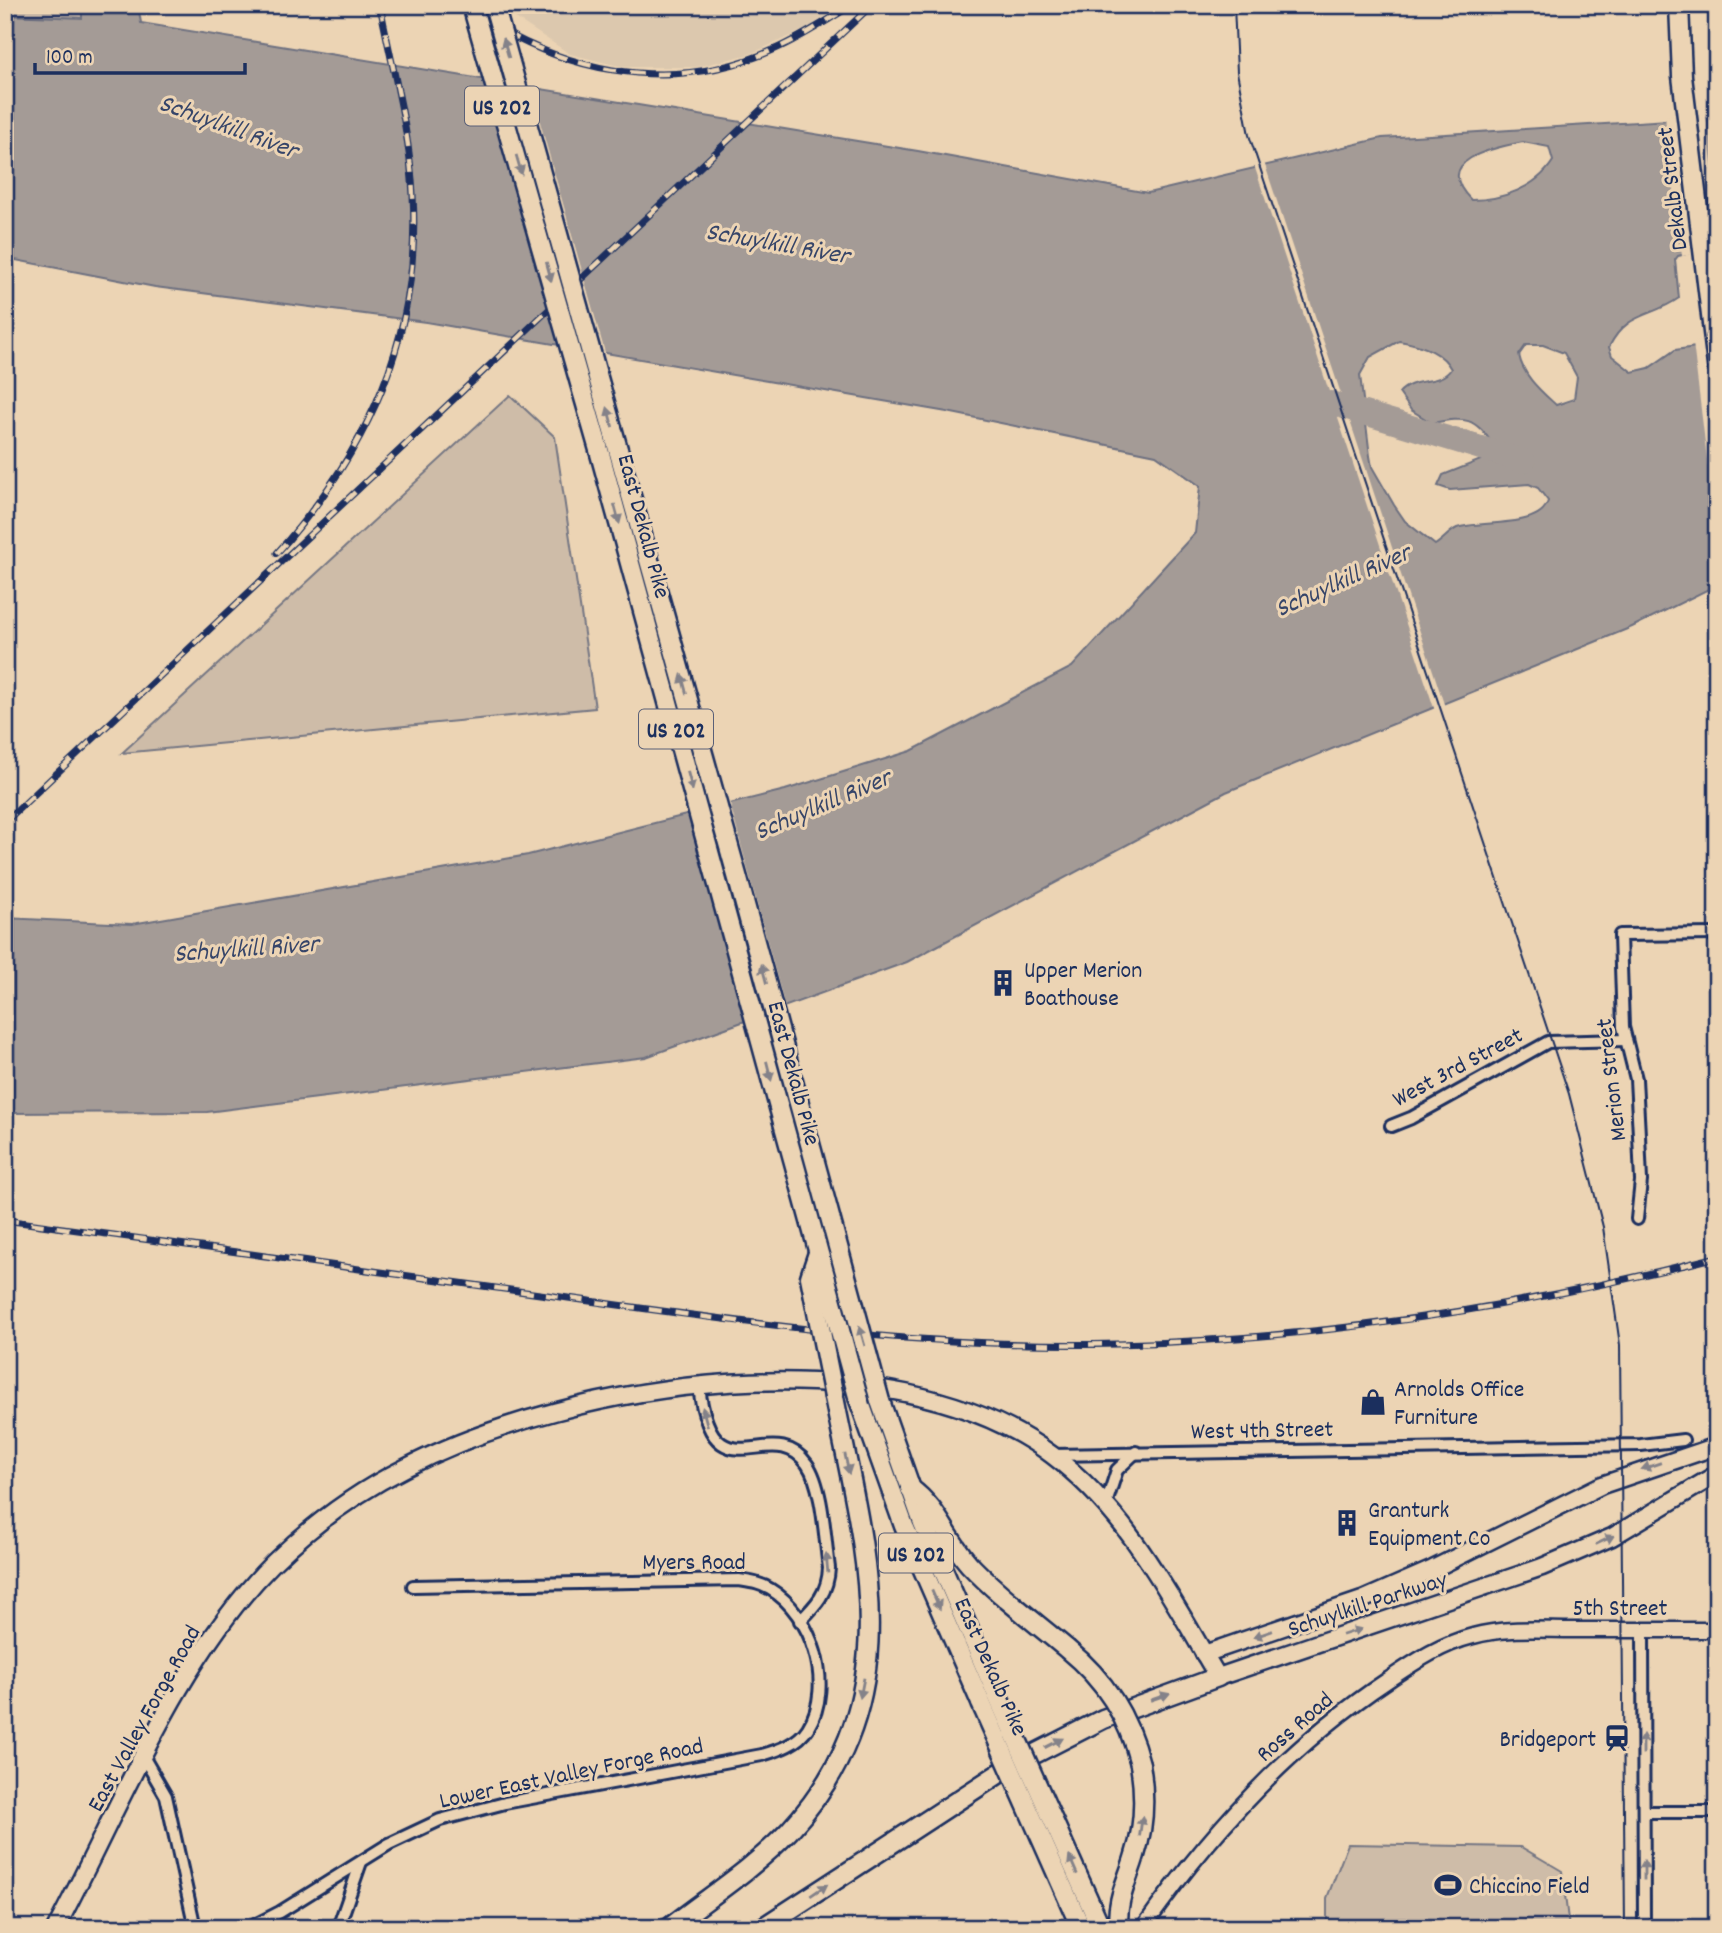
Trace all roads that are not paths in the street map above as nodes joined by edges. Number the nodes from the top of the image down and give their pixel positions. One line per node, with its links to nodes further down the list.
1 (472, 5): 9 (highway, East Dekalb Pike / US 202, one-way to 9, bridge)
2 (494, 5): 16 (highway, East Dekalb Pike, one-way to 2, bridge)
3 (1679, 5): 4 (highway, Dekalb Street)
4 (1717, 365)
5 (1717, 934): 6 (street, Merion Street)
6 (1626, 1040): 7 (street, West 3rd Street); 8 (street, Merion Street)
7 (1391, 1126)
8 (1637, 1219)
9 (818, 1252): 27 (highway, East Dekalb Pike / US 202, one-way to 27, bridge); 36 (highway, one-way to 36, bridge)
10 (699, 1387): 14 (main road, East Valley Forge Road); 21 (street, one-way to 10); 28 (main road, East Valley Forge Road)
11 (1683, 1440): 13 (street, West 4th Street)
12 (1717, 1447): 25 (main road, Schuylkill Parkway, one-way to 25)
13 (1136, 1452): 14 (street, West 4th Street); 19 (street)
14 (1052, 1455): 19 (main road, East Valley Forge Road)
15 (1717, 1474): 17 (main road, Schuylkill Parkway)
16 (909, 1488): 27 (highway, East Dekalb Pike); 40 (highway, one-way to 16, bridge)
17 (1689, 1491): 18 (main road); 26 (main road, Schuylkill Parkway, one-way to 17)
18 (1717, 1492)
19 (1106, 1504): 25 (main road, East Valley Forge Road)
20 (413, 1586): 21 (street, Myers Road)
21 (800, 1621): 31 (street, Lower East Valley Forge Road)
22 (1523, 1630): 23 (street, 5th Street); 41 (street, Ross Road)
23 (1643, 1630): 24 (street, 5th Street); 29 (street, one-way to 23)
24 (1717, 1630)
25 (1204, 1654): 26 (main road, East Valley Forge Road)
26 (1218, 1676): 37 (highway, one-way to 26)
27 (989, 1699): 38 (highway, East Dekalb Pike / US 202, bridge); 39 (highway, East Dekalb Pike, one-way to 27, bridge)
28 (144, 1758): 32 (main road, East Valley Forge Road); 33 (street)
29 (1643, 1812): 30 (street); 42 (street, one-way to 29)
30 (1717, 1812)
31 (361, 1862): 34 (street, Lower East Valley Forge Road); 35 (street)
32 (56, 1928)
33 (195, 1928)
34 (249, 1928)
35 (338, 1928)
36 (669, 1928)
37 (762, 1928)
38 (1081, 1928)
39 (1101, 1928)
40 (1119, 1928)
41 (1143, 1928)
42 (1644, 1928)

